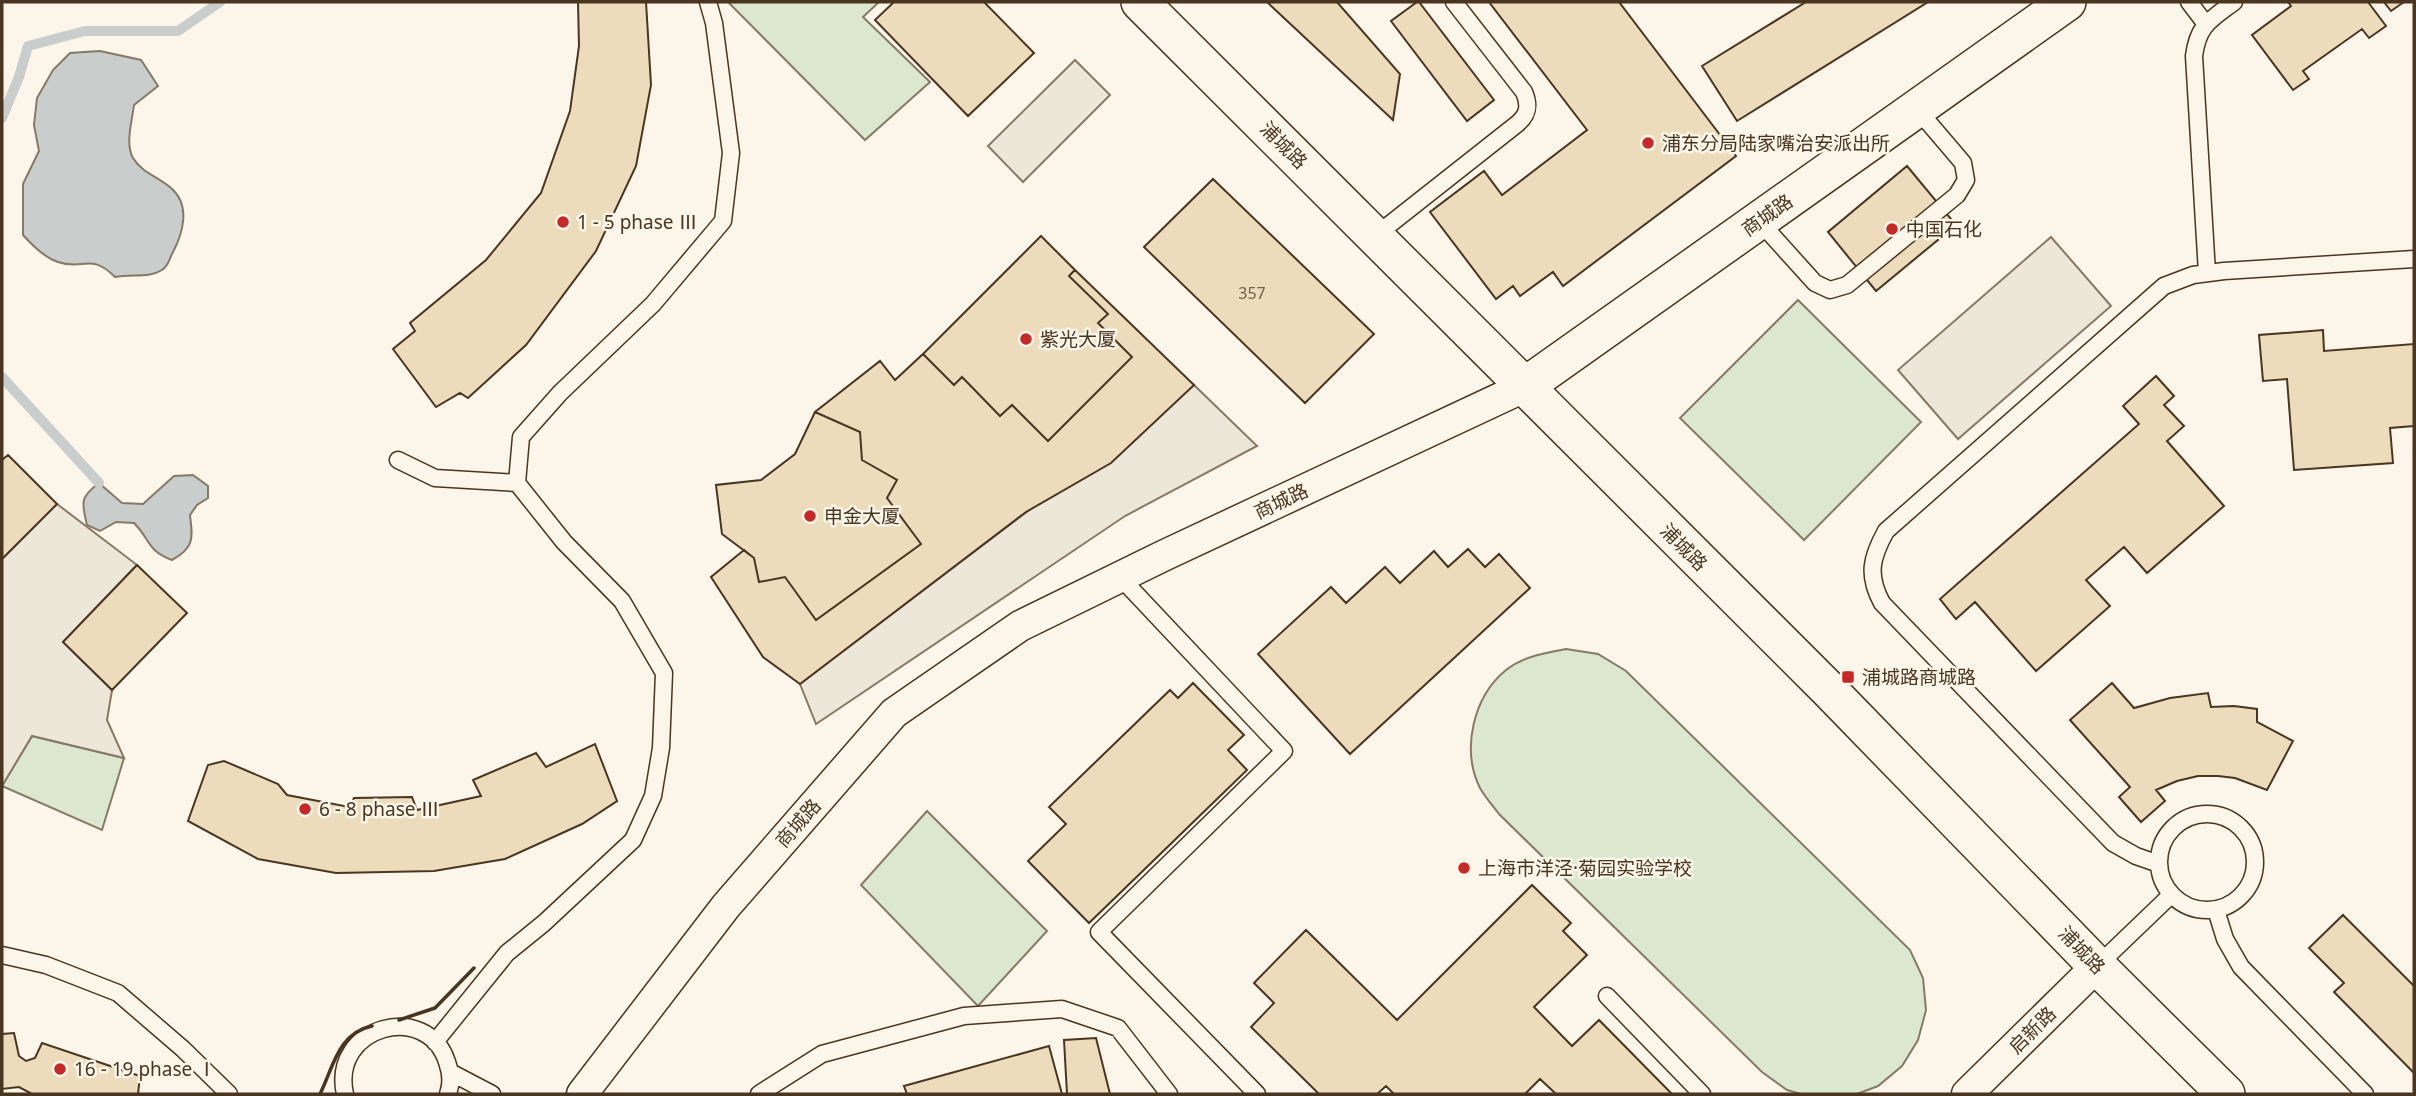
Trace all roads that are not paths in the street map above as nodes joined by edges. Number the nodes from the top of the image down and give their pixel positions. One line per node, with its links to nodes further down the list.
1 (708, 2): 15 (lane)
2 (1140, 2): 10 (street, 浦城路)
3 (1454, 2): 10 (lane)
4 (2067, 2): 8 (street, 商城路)
5 (2189, 2): 7 (lane)
6 (2234, 2): 7 (lane)
7 (2205, 23): 12 (lane)
8 (1917, 109): 9 (street, 商城路); 9 (lane)
9 (1759, 221): 13 (street, 商城路)
10 (1375, 236): 13 (street, 浦城路)
11 (2414, 259): 12 (lane)
12 (2207, 273): 17 (lane)
13 (1524, 387): 16 (street, 商城路); 21 (street, 浦城路)
14 (398, 460): 15 (lane)
15 (517, 483): 23 (lane)
16 (1120, 577): 29 (street, 商城路); 32 (lane)
17 (2158, 864): 18 (lane); 19 (lane)
18 (2171, 895): 19 (lane); 21 (lane)
19 (2216, 910): 36 (lane)
20 (2, 955): 25 (lane)
21 (2097, 965): 34 (street, 启新路); 35 (street, 浦城路)
22 (1606, 996): 33 (lane)
23 (435, 1042): 24 (lane); 26 (lane)
24 (450, 1072): 27 (lane); 28 (lane)
25 (229, 1094)
26 (345, 1094)
27 (448, 1094)
28 (492, 1094)
29 (582, 1094)
30 (759, 1094): 31 (lane)
31 (1169, 1094)
32 (1257, 1094)
33 (1702, 1094)
34 (1967, 1094)
35 (2226, 1094)
36 (2365, 1094)

